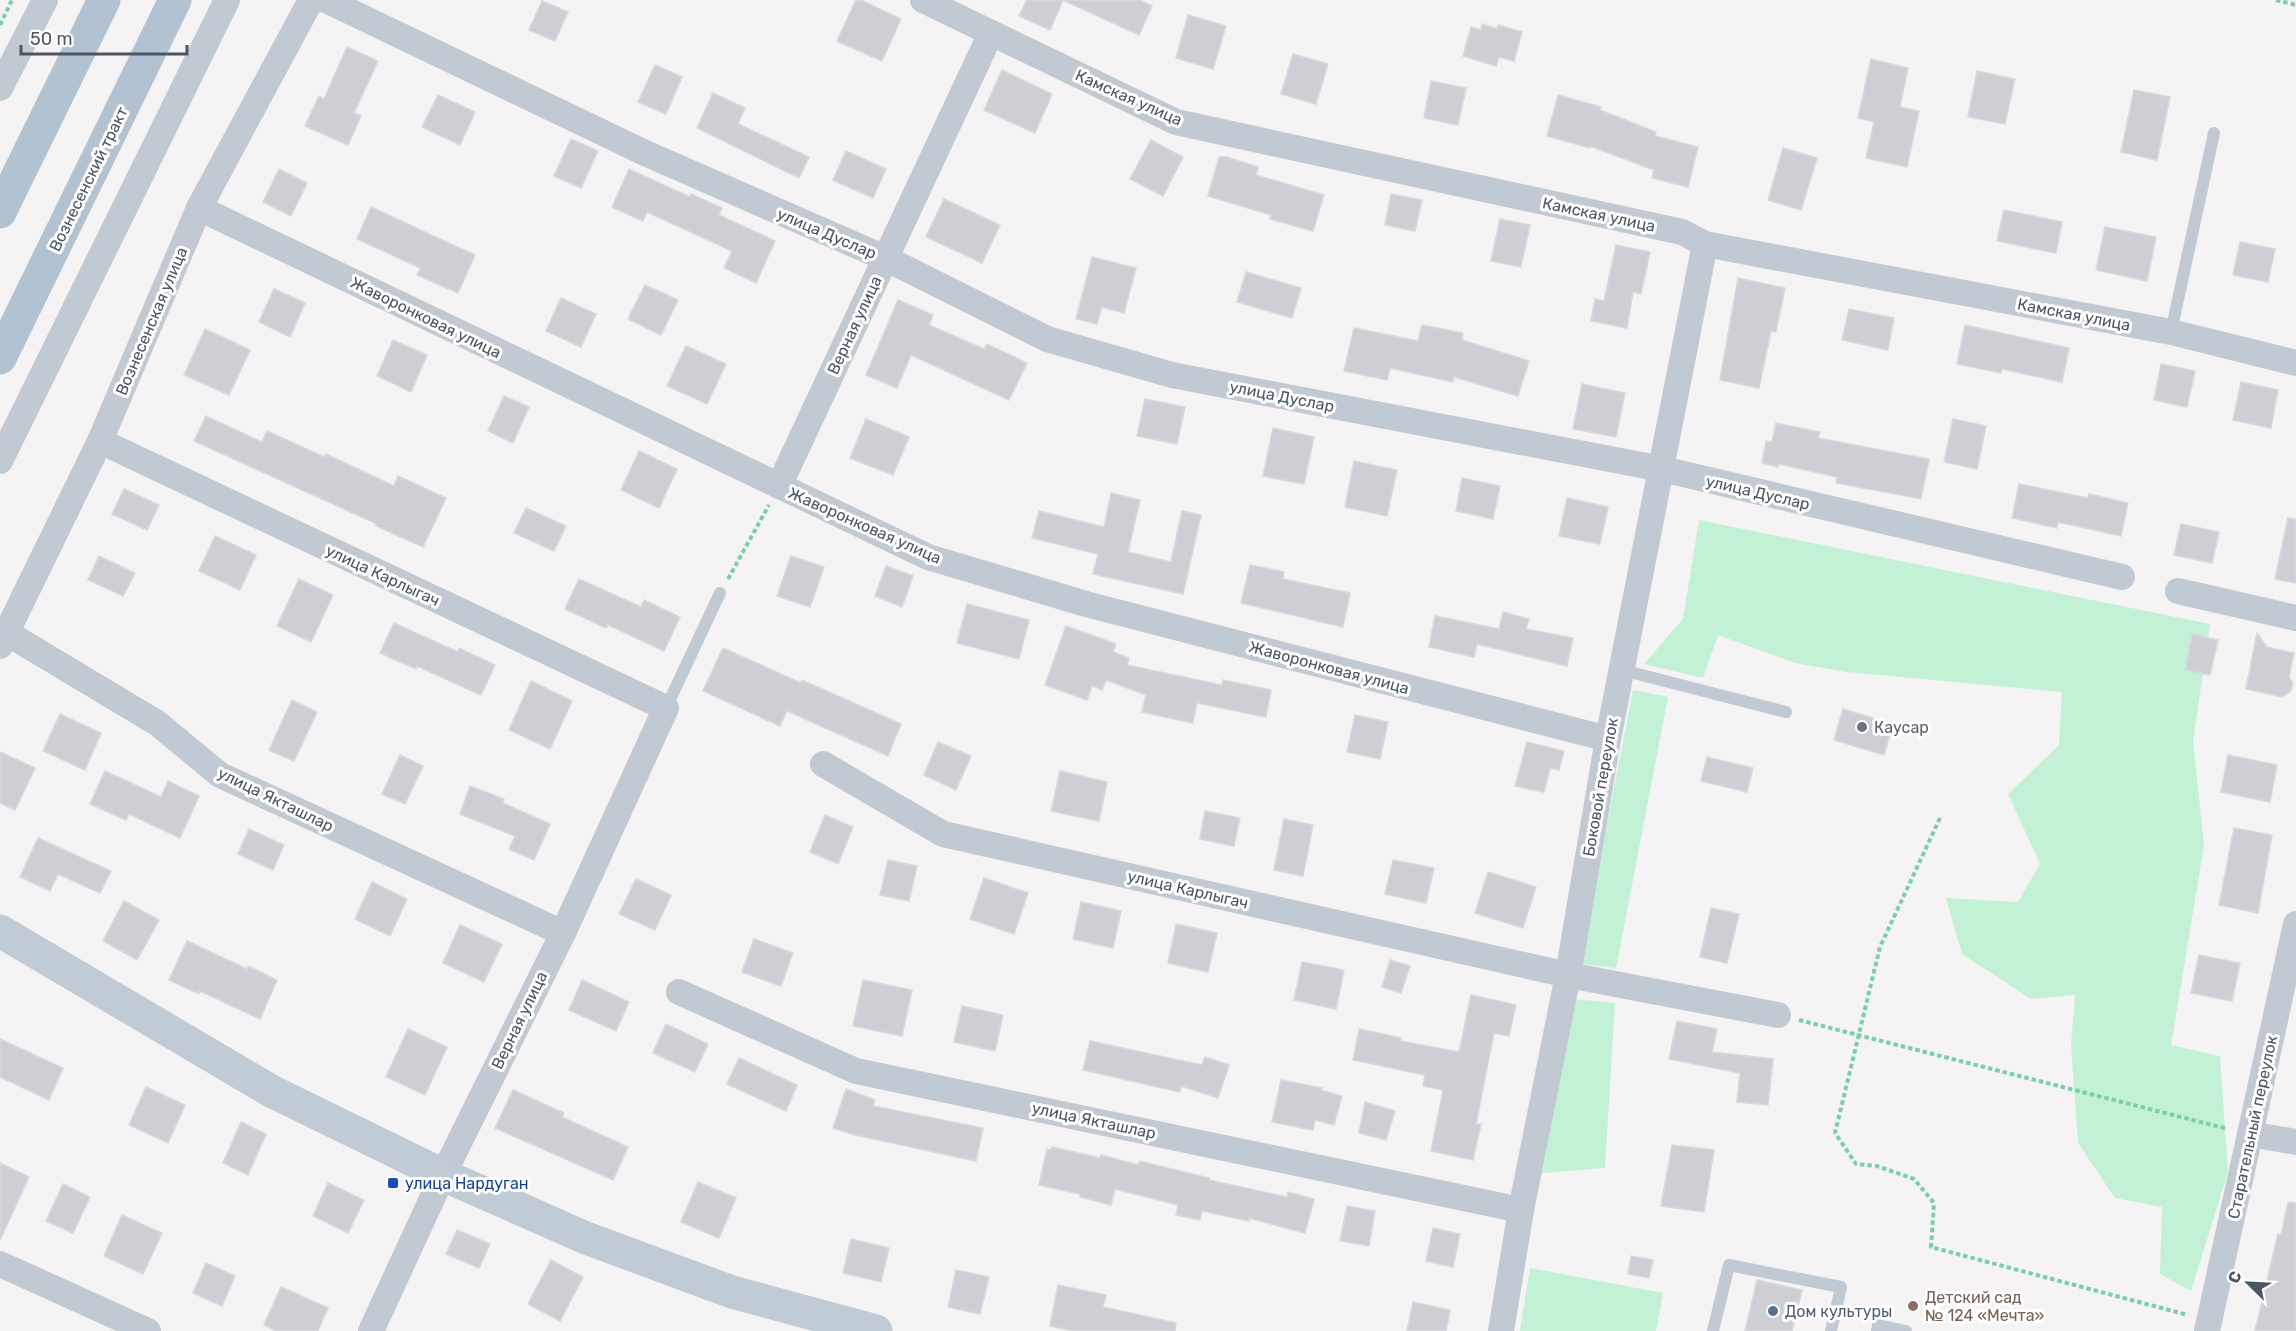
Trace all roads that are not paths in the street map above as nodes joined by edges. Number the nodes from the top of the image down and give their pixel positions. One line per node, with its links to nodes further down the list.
1 (45, 0): 9 (street)
2 (104, 0): 12 (main road)
3 (175, 0): 16 (main road, Вознесенский тракт)
4 (227, 0): 19 (street)
5 (311, 0): 11 (street, Вознесенская улица)
6 (326, 0): 14 (street, улица Дуслар)
7 (924, 0): 8 (street, Камская улица)
8 (991, 33): 13 (street, Камская улица); 14 (street, Верная улица)
9 (0, 88)
10 (2214, 133): 15 (lane)
11 (199, 208): 18 (street, Вознесенская улица); 21 (street, Жаворонковая улица)
12 (0, 212)
13 (1705, 244): 15 (street, Камская улица); 20 (street, Боковой переулок)
14 (885, 258): 20 (street, улица Дуслар); 21 (street, Верная улица)
15 (2171, 332): 17 (street, Камская улица)
16 (0, 358)
17 (2296, 363)
18 (100, 441): 26 (street, Вознесенская улица); 28 (street, улица Карлыгач)
19 (0, 461)
20 (1662, 470): 22 (street, улица Дуслар); 27 (street, Боковой переулок)
21 (779, 486): 30 (street, Жаворонковая улица)
22 (2122, 577)
23 (2178, 591): 25 (street)
24 (720, 593): 28 (lane)
25 (2296, 618)
26 (4, 639): 34 (street, улица Якташлар)
27 (1622, 670): 29 (lane); 30 (street, Боковой переулок)
28 (666, 708): 34 (street, Верная улица)
29 (1785, 712)
30 (1608, 740): 35 (street, Боковой переулок)
31 (823, 764): 35 (street, улица Карлыгач)
32 (2296, 924): 38 (street, Старательный переулок)
33 (0, 931): 40 (street)
34 (563, 933): 40 (street, Верная улица)
35 (1568, 975): 37 (street, улица Карлыгач); 41 (street, Боковой переулок)
36 (679, 992): 41 (street, улица Якташлар)
37 (1778, 1015)
38 (2250, 1134): 39 (street); 43 (street, Старательный переулок)
39 (2296, 1142)
40 (443, 1175): 45 (street, Верная улица); 46 (street)
41 (1521, 1210): 47 (street, Боковой переулок)
42 (0, 1264): 44 (street)
43 (2208, 1326)
44 (148, 1331)
45 (371, 1331)
46 (876, 1331)
47 (1501, 1331)
48 (1713, 1331): 49 (lane)
49 (1831, 1331)
50 (1877, 1331): 51 (lane)
51 (1906, 1331)

